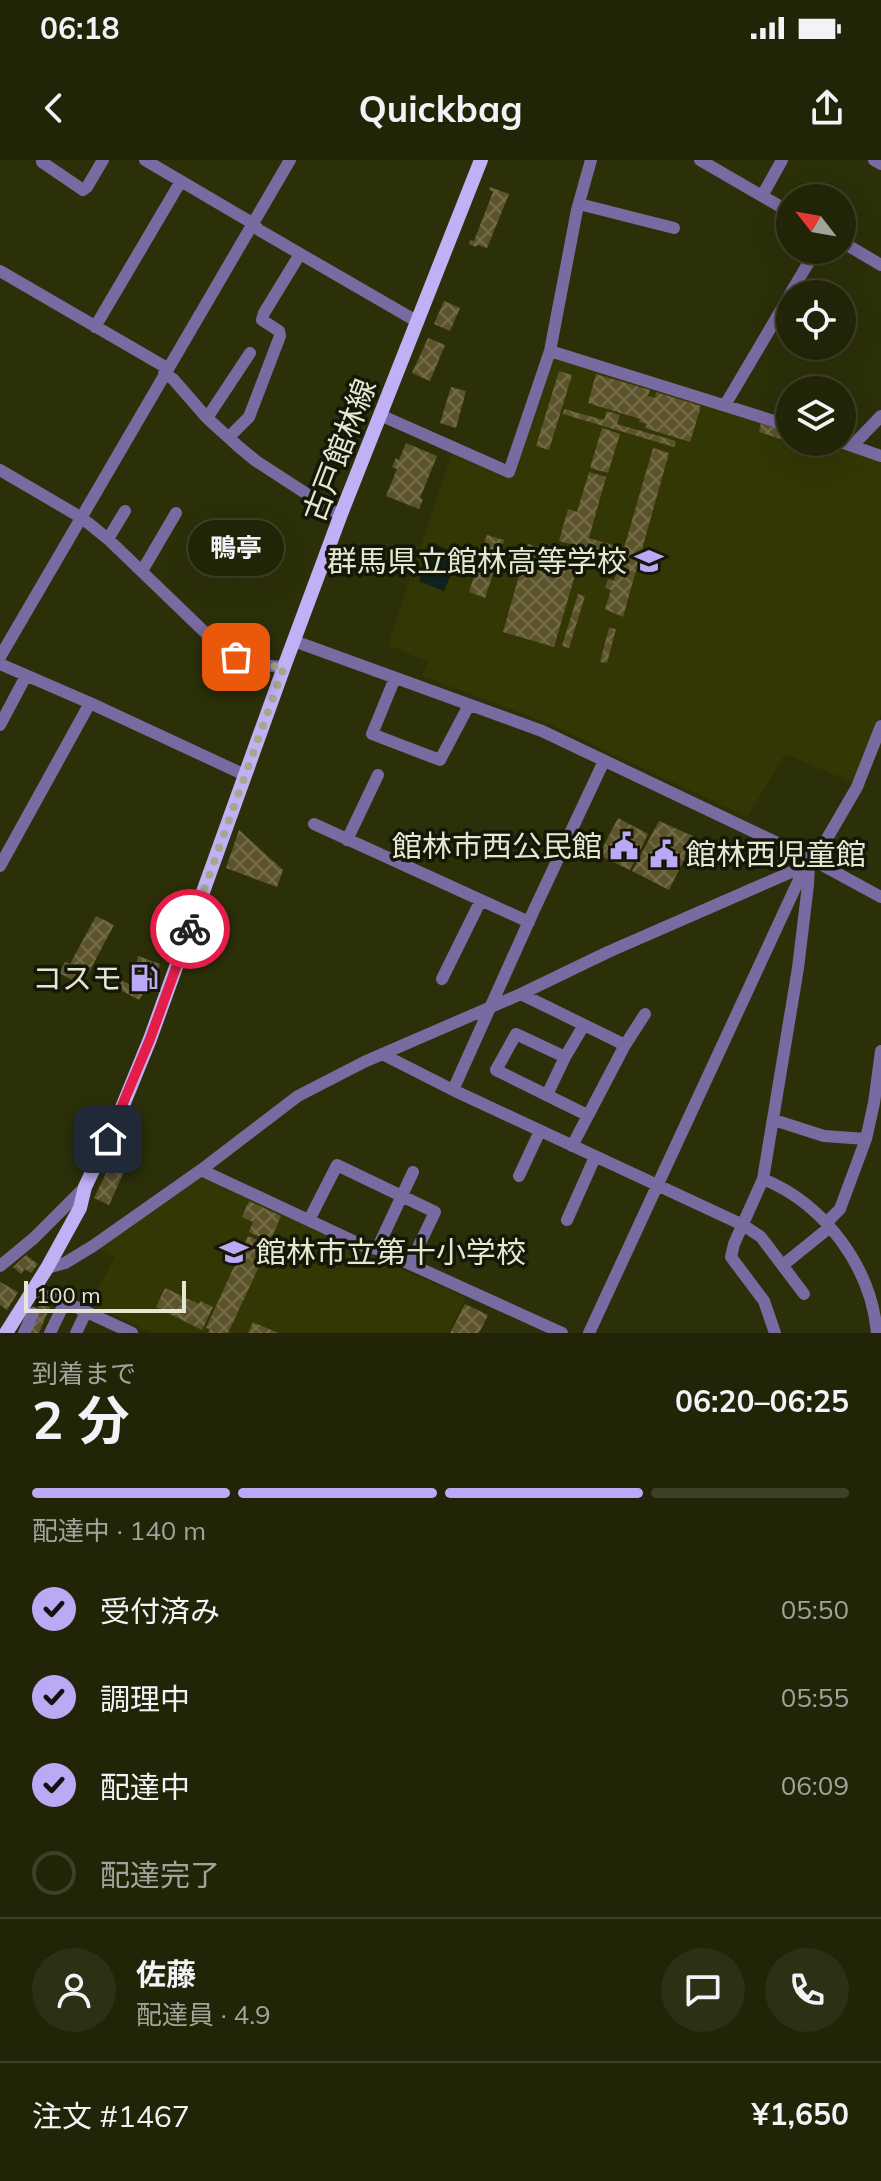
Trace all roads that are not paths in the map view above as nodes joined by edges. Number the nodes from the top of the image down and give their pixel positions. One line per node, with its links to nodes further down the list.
1 (42, 160): 2 (street)
2 (103, 160)
3 (145, 160): 11 (street)
4 (481, 160): 22 (main road, 古戸館林線)
5 (591, 160): 13 (street)
6 (700, 160): 12 (street)
7 (782, 160): 12 (street)
8 (874, 160): 10 (street)
9 (284, 162): 15 (street)
10 (881, 164)
11 (181, 181): 15 (street); 23 (street)
12 (762, 196): 14 (street)
13 (579, 204): 16 (street); 24 (street)
14 (776, 204)
15 (254, 224): 18 (street); 26 (street)
16 (674, 228)
17 (856, 250): 19 (street)
18 (300, 254): 22 (street); 33 (street)
19 (881, 265)
20 (0, 271): 23 (street)
21 (776, 318): 27 (street)
22 (418, 322): 28 (main road, 古戸館林線)
23 (95, 327): 26 (street)
24 (550, 351): 27 (street); 28 (street)
25 (250, 353): 30 (street)
26 (166, 371): 30 (street); 40 (street)
27 (725, 405): 31 (street)
28 (380, 415): 39 (main road, 古戸館林線)
29 (881, 416): 32 (street)
30 (207, 418): 33 (street)
31 (776, 421)
32 (856, 436)
33 (229, 437): 39 (street)
34 (856, 447): 35 (street)
35 (881, 456)
36 (0, 470): 40 (street)
37 (125, 511): 41 (street)
38 (176, 513): 42 (street)
39 (341, 514): 43 (main road, 古戸館林線)
40 (82, 518): 41 (street); 44 (street)
41 (108, 539): 42 (street)
42 (142, 571): 46 (street)
43 (294, 641): 46 (main road, 古戸館林線); 48 (street)
44 (0, 657)
45 (0, 664): 47 (street)
46 (284, 667): 54 (main road, 古戸館林線)
47 (26, 676): 49 (street); 51 (street)
48 (395, 678): 50 (street); 50 (street)
49 (90, 703): 54 (street); 59 (street)
50 (469, 705): 53 (street)
51 (0, 725)
52 (881, 726): 58 (street)
53 (604, 761): 58 (street); 62 (street)
54 (245, 775): 85 (main road, 古戸館林線)
55 (378, 775): 57 (street)
56 (314, 824): 57 (street)
57 (347, 840): 61 (street)
58 (807, 862): 60 (street); 64 (street); 75 (street); 84 (street)
59 (0, 866)
60 (880, 893)
61 (481, 900): 62 (street); 63 (street)
62 (529, 922): 65 (street)
63 (442, 979)
64 (521, 994): 65 (street); 67 (street)
65 (492, 1006): 70 (street); 72 (street)
66 (645, 1014): 68 (street)
67 (584, 1025): 68 (street); 71 (street)
68 (625, 1045): 74 (street)
69 (881, 1051): 77 (street)
70 (382, 1054): 72 (street); 80 (street)
71 (565, 1057): 73 (street); 73 (street)
72 (453, 1090): 76 (street)
73 (547, 1095): 74 (street)
74 (587, 1115): 78 (street)
75 (774, 1120): 77 (street); 83 (street)
76 (540, 1131): 78 (street); 82 (street)
77 (866, 1139): 90 (street)
78 (572, 1146): 79 (street)
79 (595, 1157): 84 (street); 88 (street)
80 (201, 1170): 87 (street); 95 (street)
81 (413, 1172): 86 (street)
82 (519, 1176)
83 (763, 1179): 89 (street); 90 (street)
84 (656, 1186): 89 (street); 108 (street)
85 (85, 1187): 93 (street); 95 (main road, 古戸館林線)
86 (401, 1197): 87 (street); 91 (street); 92 (street)
87 (309, 1220): 91 (street)
88 (567, 1220)
89 (743, 1225): 94 (street); 109 (street)
90 (828, 1225): 94 (street); 110 (street)
91 (377, 1249): 92 (street)
92 (410, 1264): 107 (street)
93 (0, 1265)
94 (783, 1265): 97 (street)
95 (47, 1268): 96 (main road, 古戸館林線)
96 (35, 1288): 98 (street); 102 (main road, 古戸館林線)
97 (804, 1294)
98 (65, 1302): 99 (street); 104 (street)
99 (86, 1312): 101 (street); 105 (street)
100 (33, 1313): 103 (street)
101 (110, 1328): 106 (street)
102 (6, 1333)
103 (24, 1333)
104 (50, 1333)
105 (76, 1333)
106 (132, 1333)
107 (562, 1333)
108 (589, 1333)
109 (775, 1333)
110 (877, 1333)

